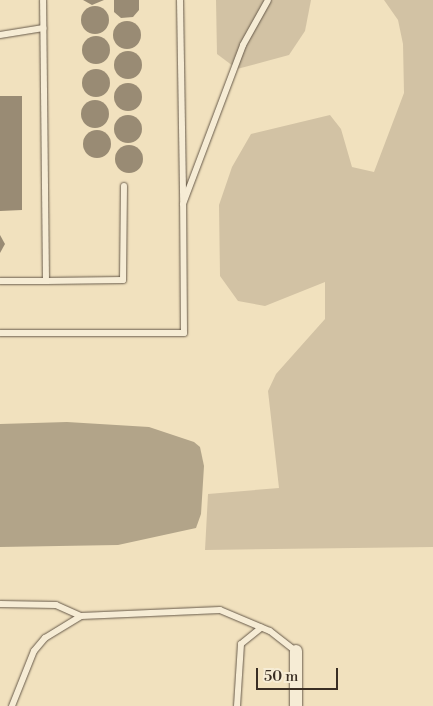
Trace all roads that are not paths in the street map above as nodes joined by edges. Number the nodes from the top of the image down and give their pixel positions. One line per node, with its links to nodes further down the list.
1 (43, 0): 4 (lane)
2 (180, 0): 7 (lane)
3 (268, 0): 7 (lane)
4 (43, 28): 5 (lane); 9 (lane)
5 (0, 35)
6 (124, 186): 9 (lane)
7 (183, 204): 10 (lane)
8 (0, 281): 9 (lane)
9 (46, 281)
10 (0, 333)
11 (0, 604): 12 (lane)
12 (81, 616): 13 (lane); 15 (lane)
13 (261, 628): 14 (lane); 16 (lane)
14 (296, 651): 17 (street)
15 (12, 706)
16 (237, 706)
17 (296, 706)

